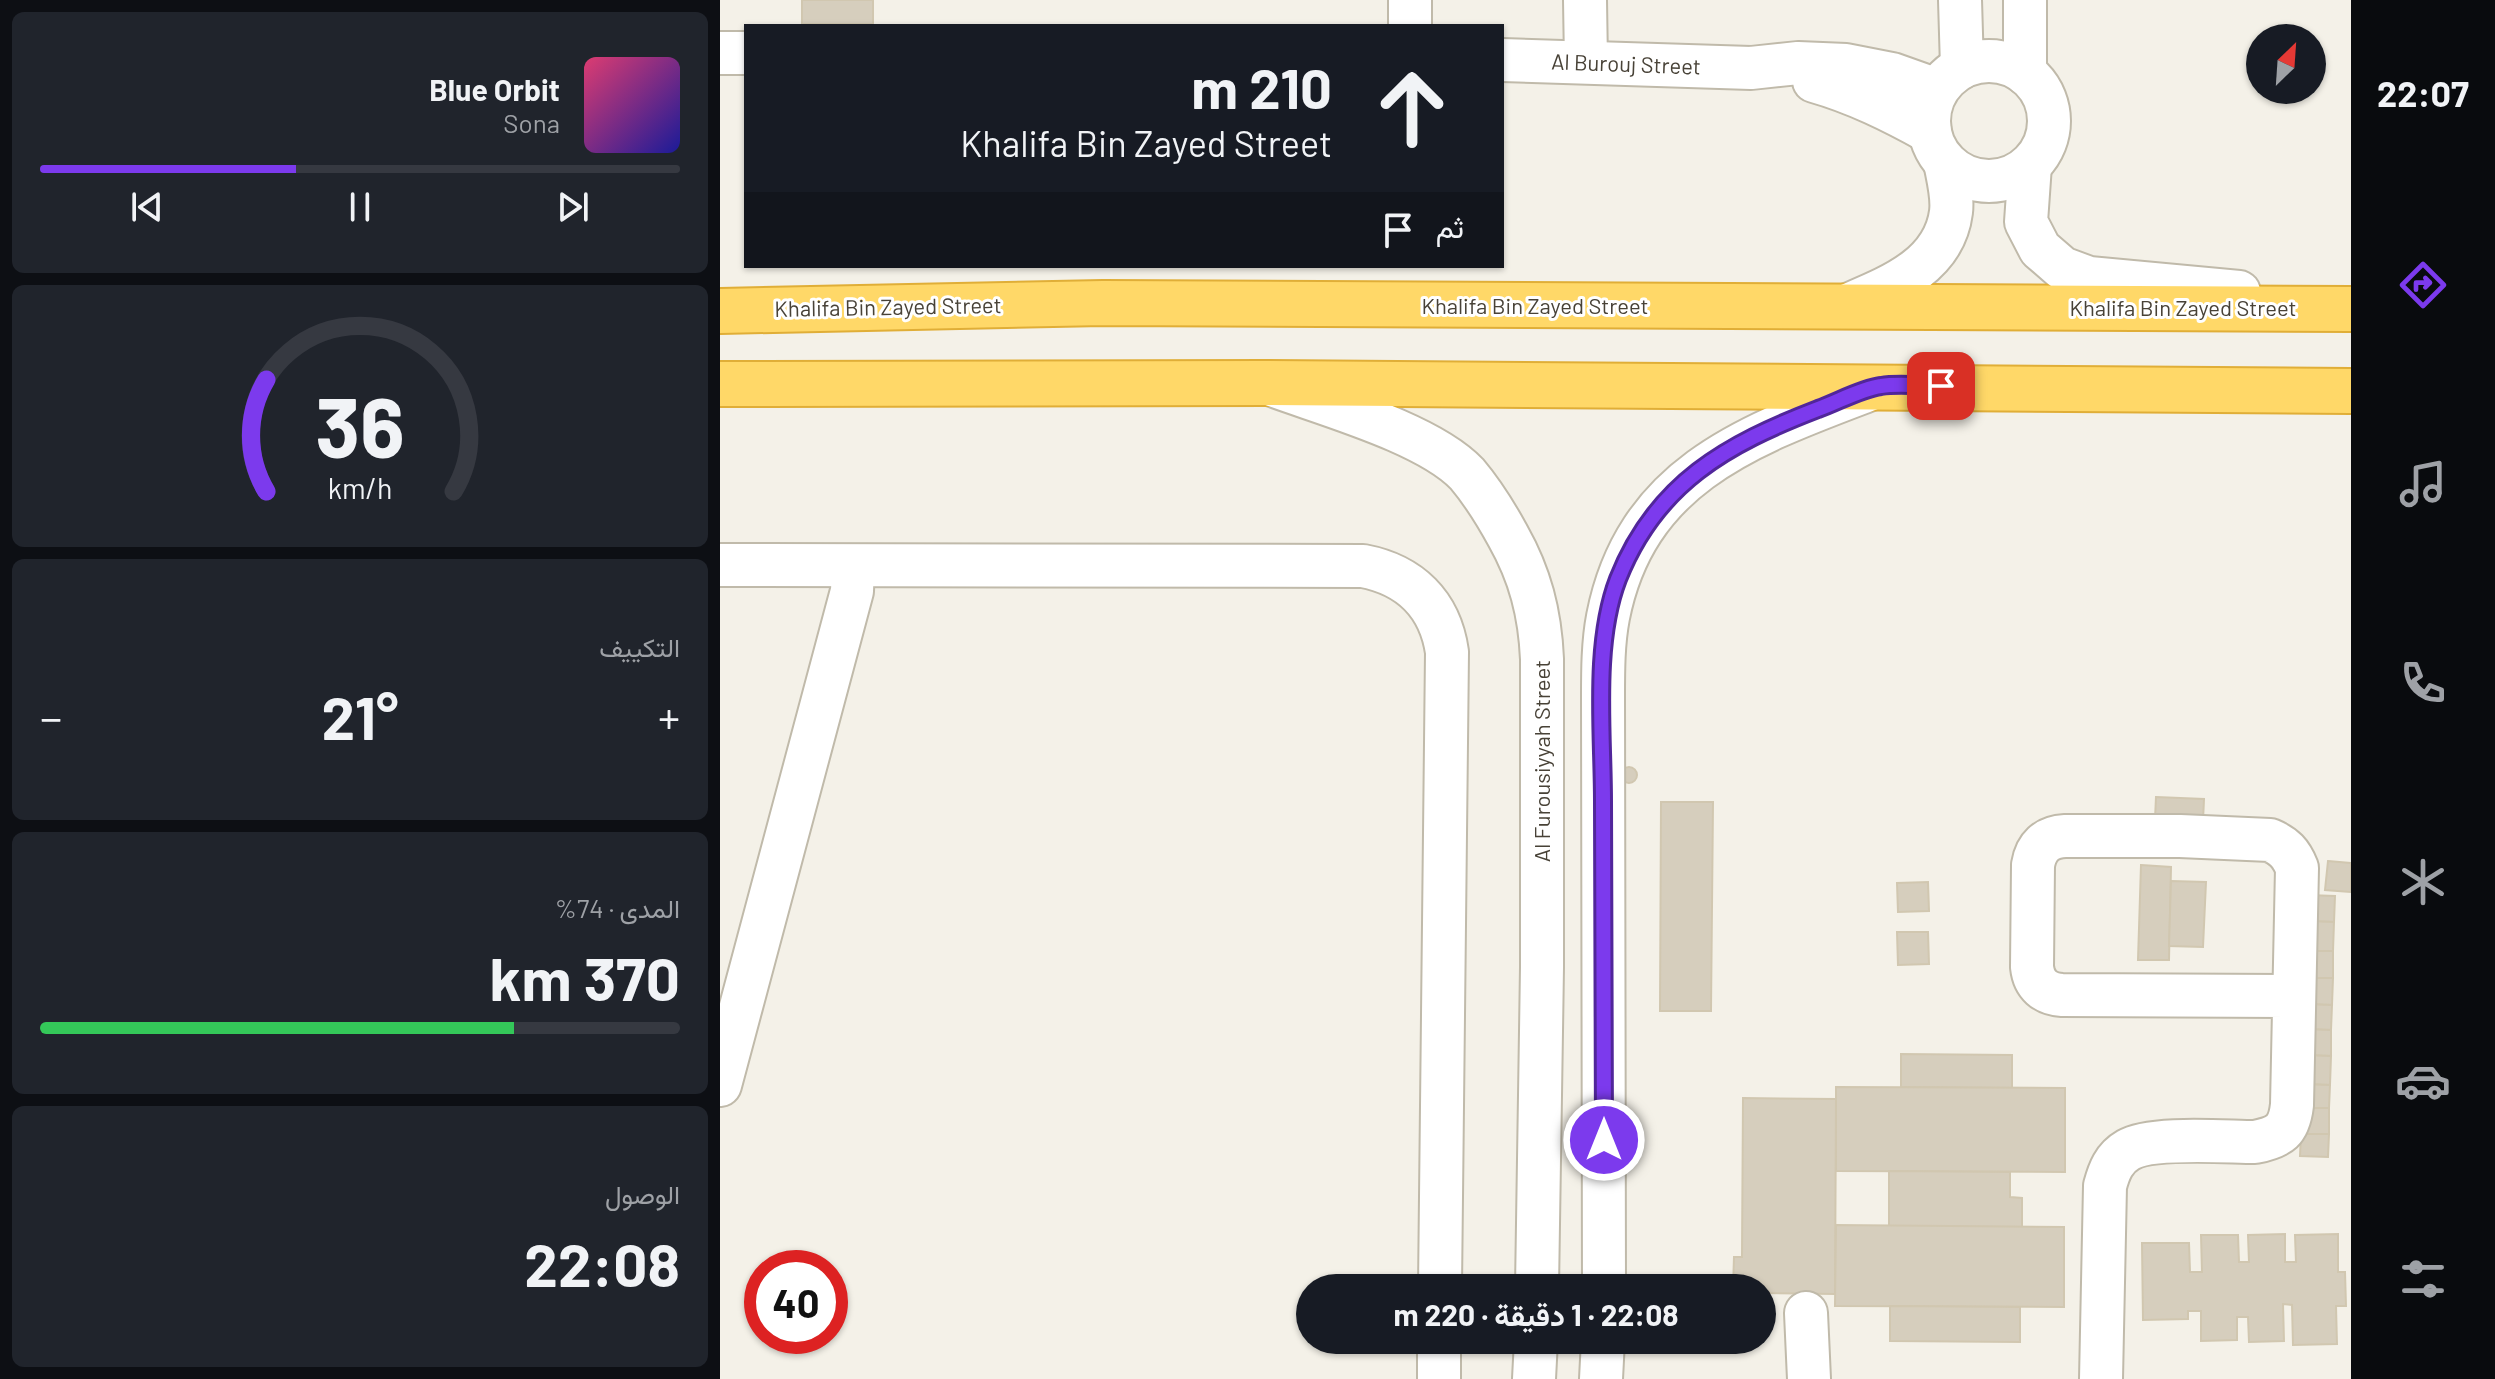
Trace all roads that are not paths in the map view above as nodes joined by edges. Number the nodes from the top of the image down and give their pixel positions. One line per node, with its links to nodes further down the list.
1 (1410, 0): 5 (street)
2 (1585, 0): 9 (street)
3 (1960, 0): 12 (street)
4 (2025, 0): 11 (street)
5 (1410, 24)
6 (720, 53): 7 (street)
7 (744, 53)
8 (1504, 60): 9 (street, Al Burouj Street)
9 (1586, 62): 10 (street, Al Burouj Street)
10 (1751, 68): 12 (street, Al Burouj Street); 13 (street, Al Burouj Street)
11 (2025, 73): 12 (street); 14 (street)
12 (1950, 78): 13 (street)
13 (1938, 147): 14 (street); 15 (street)
14 (2030, 165): 16 (street)
15 (1843, 307): 16 (highway, Khalifa Bin Zayed Street); 17 (highway, Khalifa Bin Zayed Street)
16 (2351, 307)
17 (720, 311)
18 (1267, 383): 19 (highway); 20 (highway); 27 (street, Al Furousiyyah Street)
19 (720, 384)
20 (1880, 386): 21 (highway); 28 (street)
21 (2351, 391)
22 (720, 565): 23 (street)
23 (853, 566): 25 (street); 26 (street)
24 (2294, 996): 24 (street); 37 (street)
25 (720, 1085)
26 (1440, 1274)
27 (1537, 1274)
28 (1604, 1274)
29 (1806, 1313): 36 (street)
30 (1439, 1354): 33 (street)
31 (1535, 1354): 34 (street)
32 (1602, 1354): 35 (street)
33 (1439, 1379)
34 (1534, 1379)
35 (1601, 1379)
36 (1809, 1379)
37 (2101, 1379)

